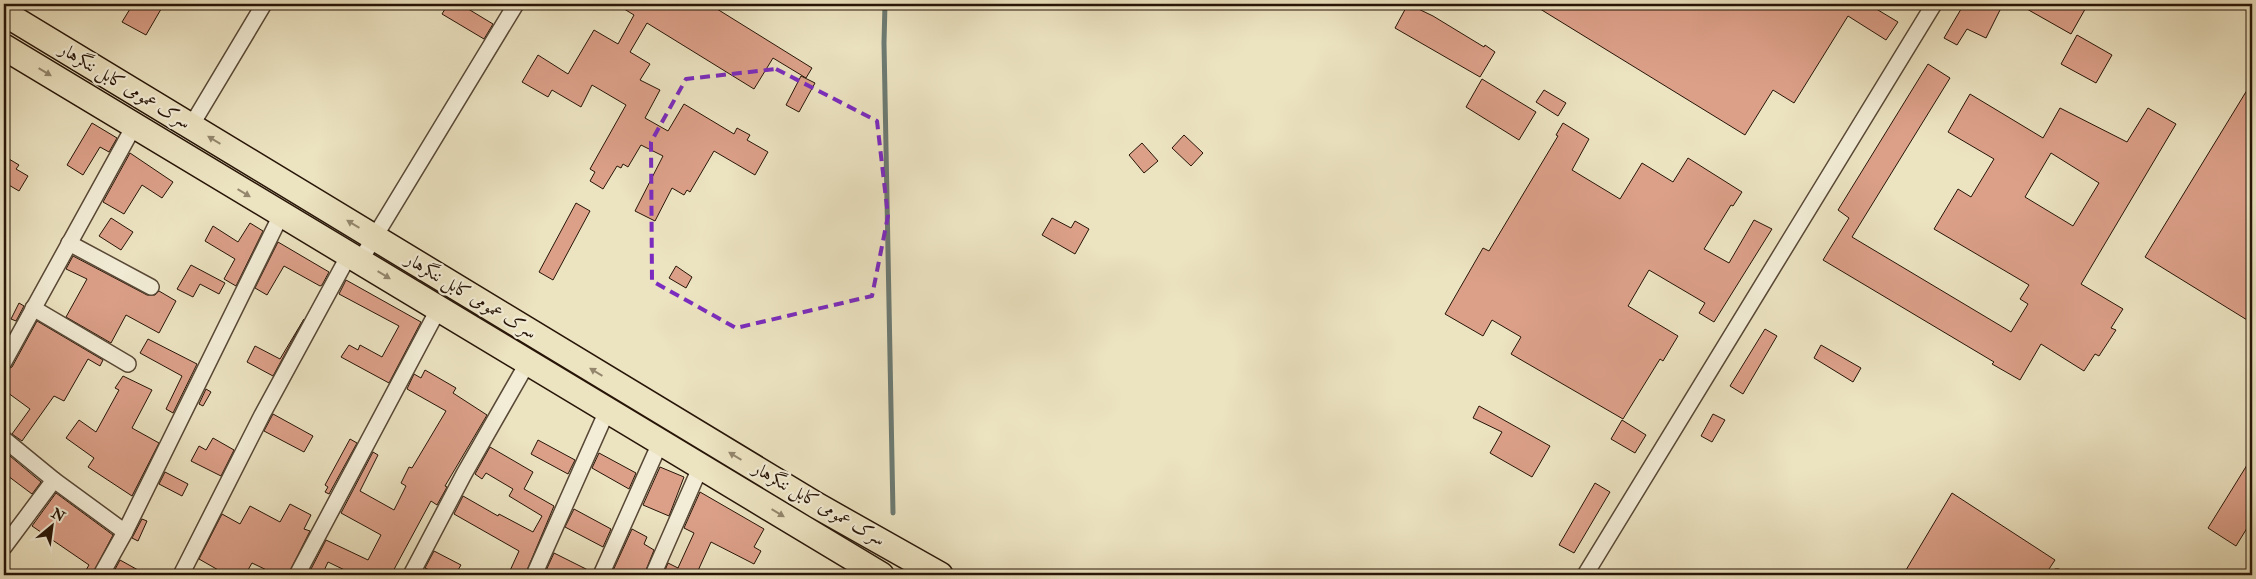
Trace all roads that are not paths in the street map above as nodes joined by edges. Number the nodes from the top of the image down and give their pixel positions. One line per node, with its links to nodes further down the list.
1 (264, 4): 7 (street)
2 (516, 4): 9 (street)
3 (1934, 4): 34 (street)
4 (4, 13): 7 (highway, سرک عمومی کابل ننگرهار)
5 (4, 47): 6 (highway, سرک عمومی کابل ننگرهار, one-way to 6)
6 (134, 126): 8 (highway, سرک عمومی کابل ننگرهار, one-way to 8); 10 (street)
7 (191, 126): 9 (highway, سرک عمومی کابل ننگرهار, one-way to 7)
8 (281, 215): 11 (highway, سرک عمومی کابل ننگرهار); 23 (street)
9 (375, 237): 11 (street); 33 (highway, سرک عمومی کابل ننگرهار, one-way to 9)
10 (69, 243): 12 (street); 13 (street)
11 (355, 258): 14 (highway, سرک عمومی کابل ننگرهار, one-way to 14); 26 (street)
12 (151, 287)
13 (33, 308): 15 (street); 17 (street)
14 (439, 308): 16 (highway, سرک عمومی کابل ننگرهار); 27 (street)
15 (4, 362)
16 (528, 362): 18 (highway, سرک عمومی کابل ننگرهار); 28 (street)
17 (128, 364)
18 (607, 410): 20 (highway, سرک عمومی کابل ننگرهار); 29 (street)
19 (4, 439): 22 (street)
20 (660, 443): 21 (highway, سرک عمومی کابل ننگرهار); 30 (street)
21 (700, 468): 31 (street); 32 (highway, سرک عمومی کابل ننگرهار, one-way to 32)
22 (54, 480): 23 (street); 24 (street)
23 (125, 532): 25 (street)
24 (4, 547)
25 (101, 575)
26 (181, 575)
27 (297, 575)
28 (412, 575)
29 (534, 575)
30 (601, 575)
31 (653, 575)
32 (882, 575)
33 (940, 575)
34 (1585, 575)

